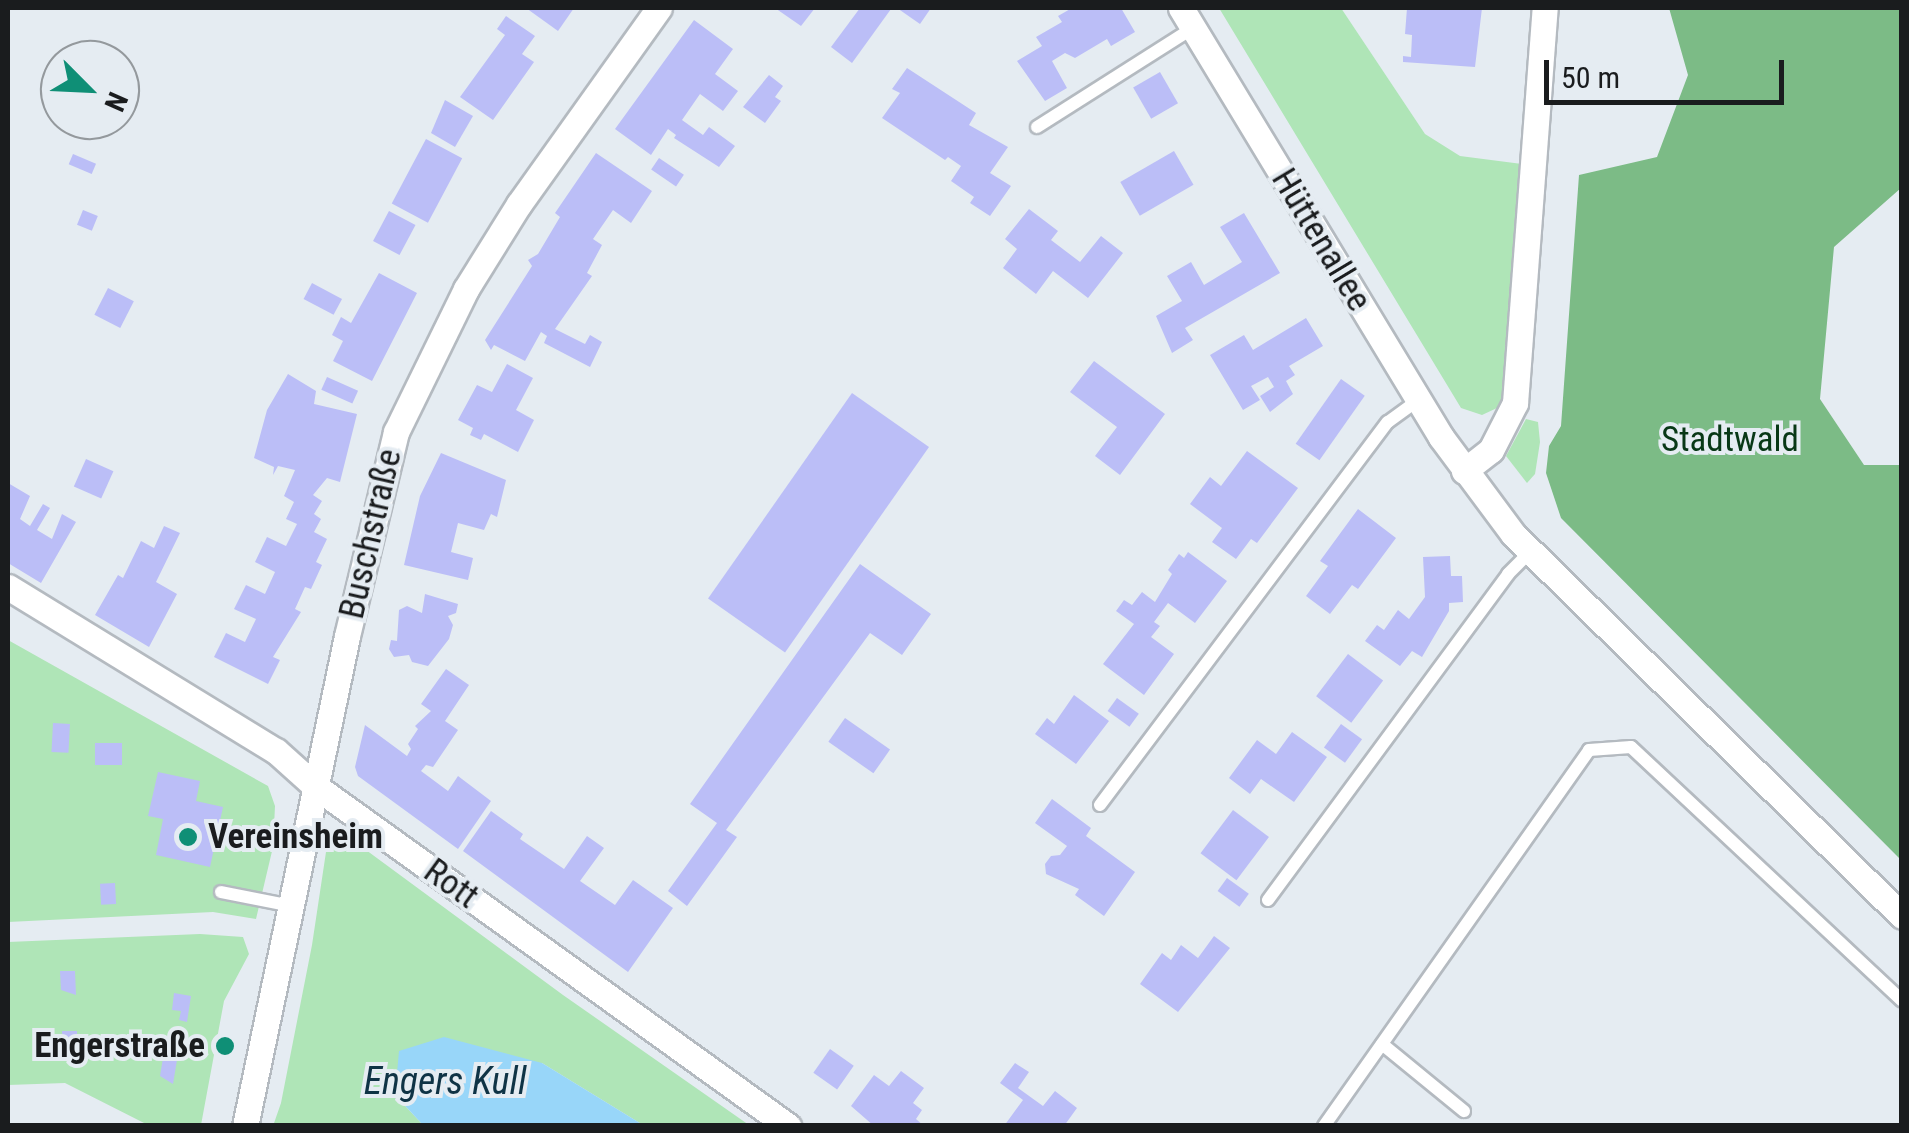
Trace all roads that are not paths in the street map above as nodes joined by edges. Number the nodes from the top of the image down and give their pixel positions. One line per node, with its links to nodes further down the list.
1 (659, 8): 9 (street, Buschstraße)
2 (1545, 8): 6 (street)
3 (1188, 18): 4 (lane); 5 (street, Hüttenallee)
4 (1037, 126)
5 (1418, 400): 6 (street, Hüttenallee); 10 (lane)
6 (1464, 471): 7 (street, Hüttenallee)
7 (1529, 553): 12 (lane); 14 (street, Hüttenallee)
8 (8, 588): 9 (street, Rott)
9 (315, 786): 13 (street, Buschstraße); 19 (street, Rott)
10 (1100, 805)
11 (221, 892): 13 (lane)
12 (1268, 900)
13 (292, 906): 18 (street, Buschstraße)
14 (1902, 916)
15 (1902, 1001): 16 (lane)
16 (1382, 1044): 17 (lane); 20 (lane)
17 (1464, 1111)
18 (245, 1126)
19 (788, 1126)
20 (1324, 1126)

